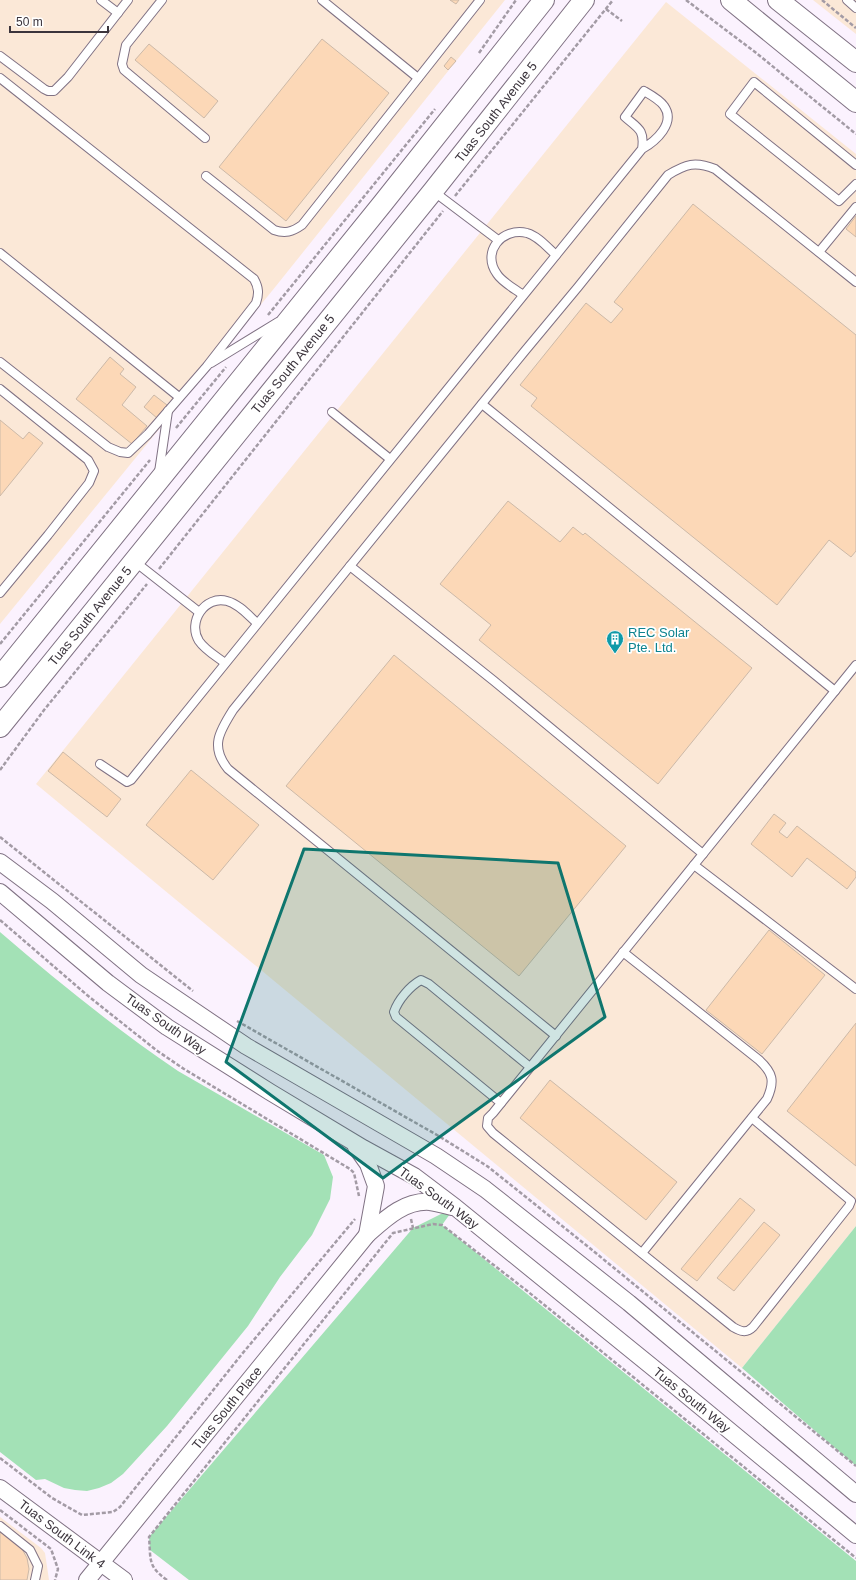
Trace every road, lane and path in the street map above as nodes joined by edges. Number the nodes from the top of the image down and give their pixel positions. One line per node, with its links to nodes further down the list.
1 (101, 0): 16 (lane)
2 (128, 0): 16 (lane)
3 (162, 0): 25 (lane)
4 (322, 0): 22 (lane)
5 (480, 0): 22 (lane)
6 (544, 0): 39 (street)
7 (584, 0): 30 (street, Tuas South Avenue 5)
8 (613, 0): 14 (path)
9 (686, 0): 24 (path)
10 (731, 0): 23 (street)
11 (778, 0): 20 (street)
12 (822, 0): 18 (path)
13 (847, 0): 15 (lane)
14 (606, 8): 17 (path); 31 (path)
15 (856, 8)
16 (118, 13): 19 (lane)
17 (622, 21)
18 (856, 28)
19 (0, 56)
20 (854, 56)
21 (0, 78): 41 (lane)
22 (418, 78): 28 (lane)
23 (856, 102)
24 (856, 134)
25 (205, 138)
26 (642, 149): 26 (lane); 36 (lane)
27 (856, 165): 29 (lane)
28 (206, 176)
29 (856, 184)
30 (433, 191): 31 (lane); 49 (street, Tuas South Avenue 5)
31 (449, 203): 33 (lane); 51 (path)
32 (856, 207): 34 (lane)
33 (498, 240): 36 (lane); 38 (lane)
34 (819, 252): 37 (lane); 44 (lane)
35 (0, 253): 43 (lane)
36 (556, 255): 38 (lane)
37 (856, 282)
38 (523, 295): 47 (lane)
39 (295, 312): 41 (lane); 48 (street)
40 (0, 362): 45 (lane)
41 (207, 366): 43 (lane)
42 (0, 388): 52 (lane)
43 (179, 397): 45 (lane)
44 (482, 404): 50 (lane); 58 (lane)
45 (168, 409): 48 (lane)
46 (332, 412): 47 (lane)
47 (390, 459): 54 (lane)
48 (157, 483): 57 (street)
49 (134, 561): 51 (lane); 59 (street, Tuas South Avenue 5)
50 (350, 566): 62 (lane); 69 (lane)
51 (153, 576): 53 (lane); 61 (path)
52 (0, 592)
53 (200, 612): 54 (lane); 55 (lane)
54 (257, 623): 55 (lane)
55 (225, 663): 60 (lane)
56 (856, 665): 58 (lane)
57 (0, 677)
58 (835, 691): 62 (lane)
59 (0, 726)
60 (100, 764)
61 (0, 770)
62 (702, 854): 64 (lane)
63 (0, 862): 81 (street, Tuas South Way)
64 (694, 865): 67 (lane); 68 (lane)
65 (0, 892): 73 (street, Tuas South Way)
66 (0, 920): 74 (path)
67 (623, 952): 69 (lane); 72 (lane)
68 (856, 989)
69 (556, 1036): 70 (lane)
70 (530, 1067): 71 (lane); 71 (lane)
71 (501, 1103): 78 (lane)
72 (752, 1118): 78 (lane); 78 (lane)
73 (352, 1141): 75 (street, Tuas South Way); 77 (street, Tuas South Place)
74 (360, 1203)
75 (455, 1207): 77 (street, Tuas South Place); 83 (street, Tuas South Way)
76 (358, 1216): 79 (path)
77 (367, 1235): 85 (street, Tuas South Place)
78 (642, 1254)
79 (0, 1458)
80 (0, 1488): 85 (street, Tuas South Link 4)
81 (856, 1494)
82 (0, 1526): 86 (lane)
83 (856, 1535)
84 (856, 1558): 89 (path)
85 (101, 1563): 87 (street, Tuas South Place); 88 (street, Tuas South Link 4)
86 (35, 1580)
87 (87, 1580)
88 (124, 1580)
89 (167, 1580)

